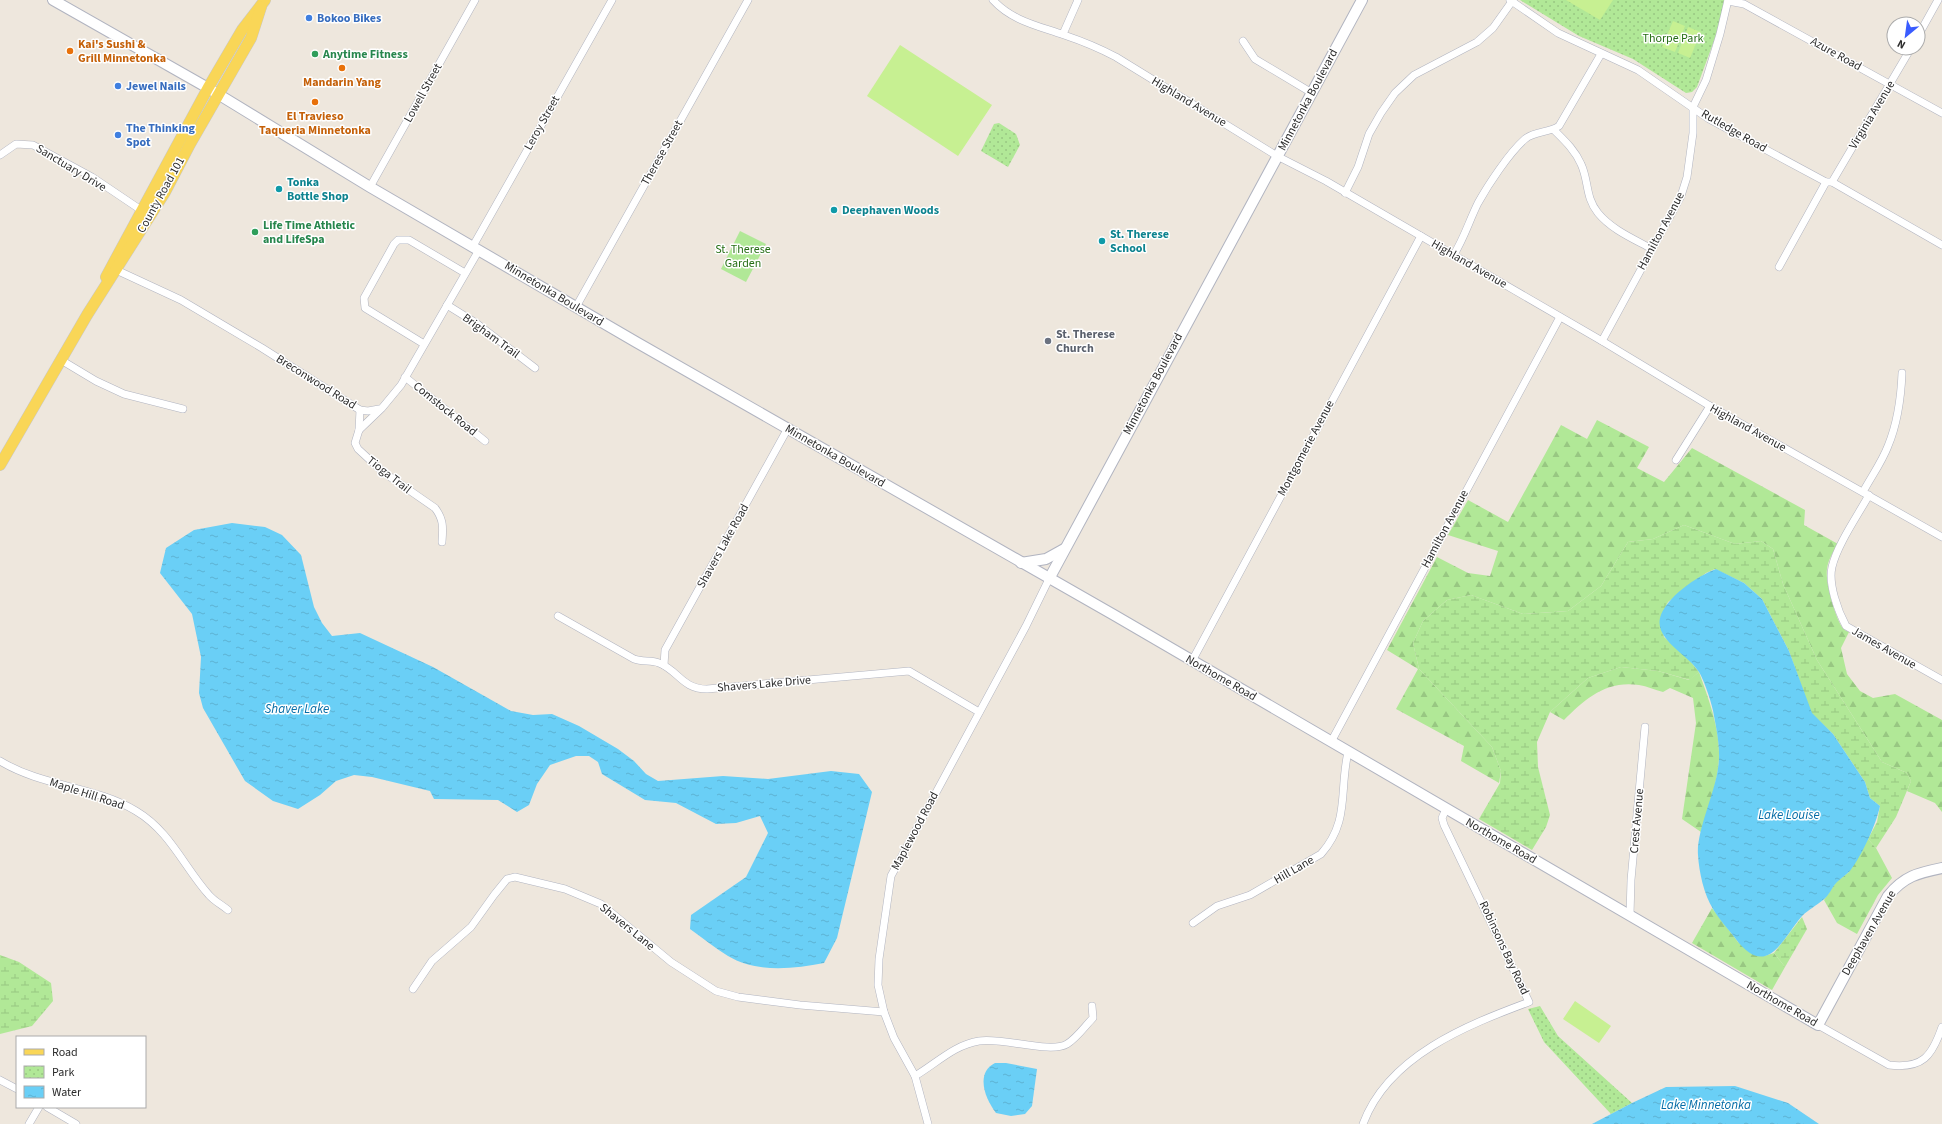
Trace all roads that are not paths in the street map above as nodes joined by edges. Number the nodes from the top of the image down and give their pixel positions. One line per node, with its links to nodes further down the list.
1 (53, 0): 18 (street, Minnetonka Boulevard)
2 (475, 0): 27 (street, Lowell Street)
3 (612, 0): 32 (street, Leroy Street)
4 (748, 0): 39 (street, Therese Street)
5 (993, 0): 13 (street, Highland Avenue)
6 (1078, 0): 13 (street)
7 (1362, 0): 19 (street, Minnetonka Boulevard)
8 (1728, 0): 17 (street, Azure Road); 21 (street, Hamilton Avenue)
9 (1938, 0): 12 (street)
10 (1511, 1): 15 (street, Rutledge Road); 28 (street)
11 (263, 4): 18 (main road, County Road 101); 20 (main road, County Road 101)
12 (1926, 22)
13 (1063, 34): 25 (street, Highland Avenue)
14 (1243, 41): 19 (street)
15 (1601, 54): 21 (street, Rutledge Road); 23 (street)
16 (1907, 56): 17 (street, Virginia Avenue)
17 (1891, 84): 22 (street, Azure Road); 26 (street, Virginia Avenue)
18 (208, 88): 20 (street, Minnetonka Boulevard); 29 (main road, County Road 101)
19 (1312, 93): 25 (street, Minnetonka Boulevard)
20 (218, 94): 27 (street, Minnetonka Boulevard); 36 (main road, County Road 101)
21 (1693, 107): 26 (street, Rutledge Road); 33 (street, Hamilton Avenue)
22 (1942, 113)
23 (1554, 130): 33 (street); 34 (street)
24 (0, 155): 29 (street, Sanctuary Drive)
25 (1278, 156): 28 (street, Highland Avenue); 59 (street, Minnetonka Boulevard)
26 (1829, 182): 31 (street, Rutledge Road); 35 (street, Virginia Avenue)
27 (370, 187): 32 (street, Minnetonka Boulevard)
28 (1344, 193): 30 (street, Highland Avenue)
29 (141, 210): 36 (main road, County Road 101)
30 (1421, 236): 34 (street, Highland Avenue); 63 (street, Montgomerie Avenue)
31 (1942, 245)
32 (476, 248): 37 (street); 39 (street, Minnetonka Boulevard)
33 (1652, 249): 41 (street, Hamilton Avenue)
34 (1453, 256): 40 (street, Highland Avenue)
35 (1779, 267)
36 (113, 269): 43 (main road, County Road 101); 50 (street, Breconwood Road)
37 (465, 273): 38 (street); 42 (street)
38 (447, 305): 42 (street); 44 (street, Brigham Trail)
39 (576, 307): 51 (street, Minnetonka Boulevard)
40 (1560, 317): 41 (street, Highland Avenue); 68 (street, Hamilton Avenue)
41 (1602, 341): 47 (street, Highland Avenue)
42 (424, 344): 46 (street)
43 (61, 360): 49 (street); 55 (main road, County Road 101)
44 (535, 368)
45 (1902, 373): 56 (street, James Avenue)
46 (405, 377): 48 (street); 53 (street, Comstock Road)
47 (1710, 406): 54 (street); 56 (street, Highland Avenue)
48 (382, 408): 50 (street, Breconwood Road); 52 (street)
49 (183, 409)
50 (360, 410): 52 (street)
51 (788, 428): 60 (street, Minnetonka Boulevard); 64 (street, Shavers Lake Road)
52 (359, 430): 58 (street, Tioga Trail)
53 (485, 441)
54 (1676, 460)
55 (0, 464)
56 (1866, 494): 57 (street, Highland Avenue); 65 (street, James Avenue)
57 (1942, 537)
58 (442, 542)
59 (1064, 549): 60 (street); 61 (street, Minnetonka Boulevard)
60 (1021, 563): 61 (street, Minnetonka Boulevard)
61 (1049, 579): 63 (street, Northome Road); 66 (street, Maplewood Road)
62 (558, 616): 64 (street, Shavers Lake Drive)
63 (1192, 661): 68 (street, Northome Road)
64 (664, 665): 66 (street, Shavers Lake Drive)
65 (1942, 680)
66 (979, 712): 78 (street, Maplewood Road)
67 (1645, 727): 74 (street, Crest Avenue)
68 (1331, 742): 69 (street, Northome Road)
69 (1348, 752): 71 (street, Northome Road); 75 (street, Hill Lane)
70 (0, 760): 73 (street, Maple Hill Road)
71 (1446, 809): 74 (street, Northome Road); 89 (street, Robinsons Bay Road)
72 (1942, 868): 79 (street, Deephaven Avenue)
73 (228, 910)
74 (1630, 915): 79 (street, Northome Road)
75 (1193, 923)
76 (413, 989): 78 (street, Shavers Lane)
77 (1092, 1006): 81 (street)
78 (884, 1012): 81 (street, Maplewood Road)
79 (1818, 1025): 80 (street, Northome Road)
80 (1942, 1026)
81 (915, 1076): 88 (street, Maplewood Road)
82 (0, 1080): 83 (street)
83 (16, 1088)
84 (38, 1108): 86 (street)
85 (50, 1108): 87 (street)
86 (29, 1124)
87 (76, 1124)
88 (928, 1124)
89 (1363, 1124)

